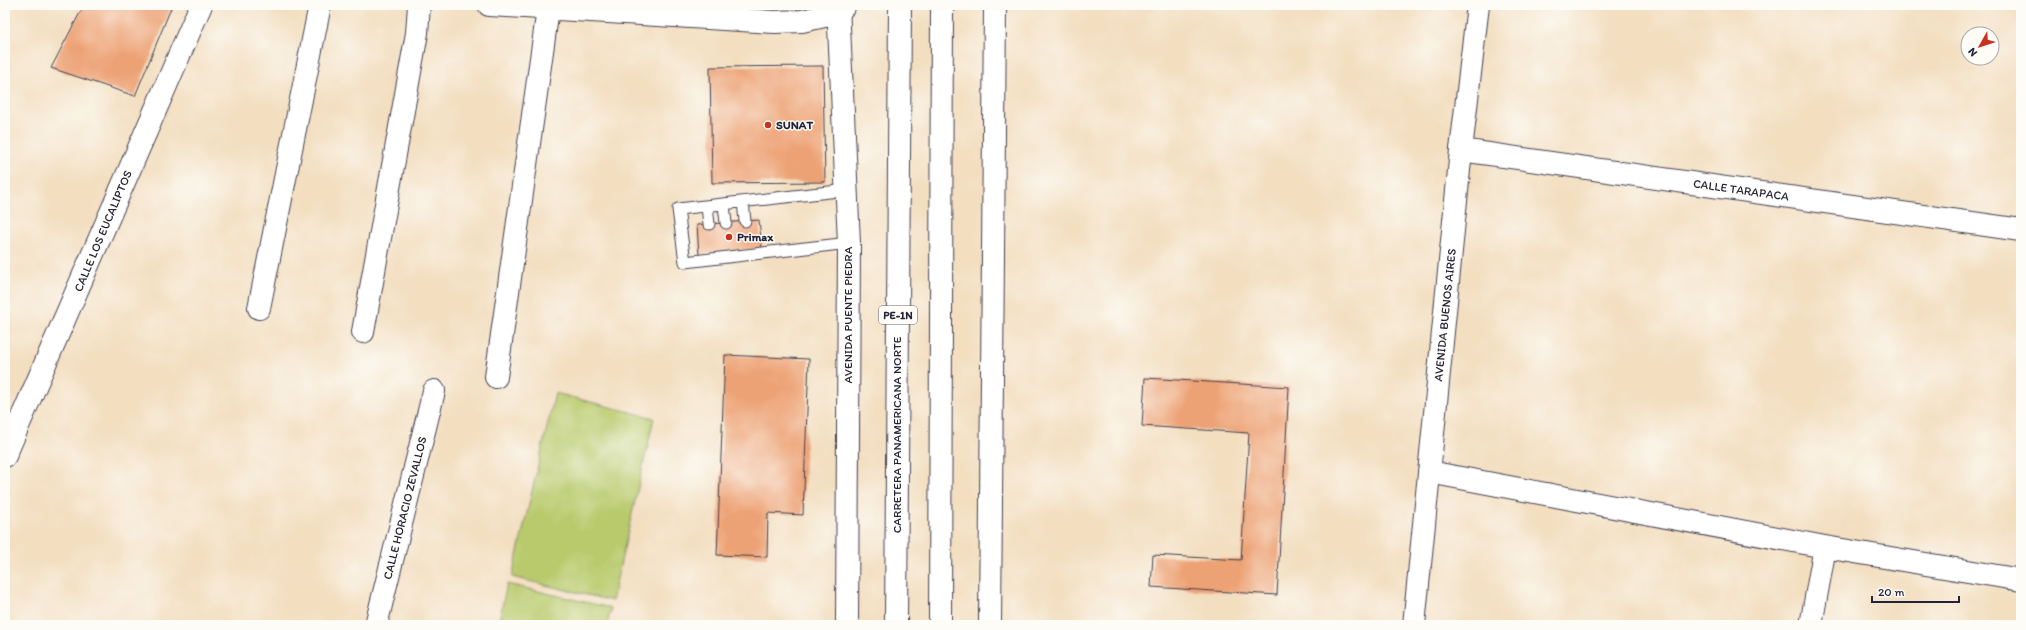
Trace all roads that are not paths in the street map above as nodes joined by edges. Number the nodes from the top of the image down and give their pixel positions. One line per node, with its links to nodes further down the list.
1 (200, 5): 25 (main road, CALLE LOS EUCALIPTOS)
2 (320, 5): 21 (main road)
3 (419, 5): 22 (main road)
4 (489, 5): 10 (main road)
5 (900, 5): 31 (main road, CARRETERA PANAMERICANA NORTE / PE-1N)
6 (942, 5): 32 (main road)
7 (995, 5): 33 (main road)
8 (1478, 5): 11 (main road, AVENIDA BUENOS AIRES)
9 (840, 8): 10 (main road); 12 (main road, AVENIDA PUENTE PIEDRA)
10 (548, 9): 23 (main road)
11 (1461, 150): 19 (main road, CALLE TARAPACA); 26 (main road, AVENIDA BUENOS AIRES)
12 (847, 190): 13 (lane); 20 (main road, AVENIDA PUENTE PIEDRA)
13 (743, 202): 14 (lane); 16 (lane)
14 (724, 204): 15 (lane); 17 (lane)
15 (706, 206): 18 (lane); 20 (lane)
16 (745, 221)
17 (726, 223)
18 (709, 224)
19 (2021, 230)
20 (849, 243): 30 (main road, AVENIDA PUENTE PIEDRA)
21 (259, 308)
22 (363, 332)
23 (496, 377)
24 (434, 391): 29 (main road, CALLE HORACIO ZEVALLOS)
25 (5, 456)
26 (1429, 472): 27 (main road); 34 (main road, AVENIDA BUENOS AIRES)
27 (1825, 547): 28 (main road); 35 (main road)
28 (2021, 580)
29 (376, 625)
30 (847, 625)
31 (896, 625)
32 (940, 625)
33 (990, 625)
34 (1414, 625)
35 (1811, 625)

